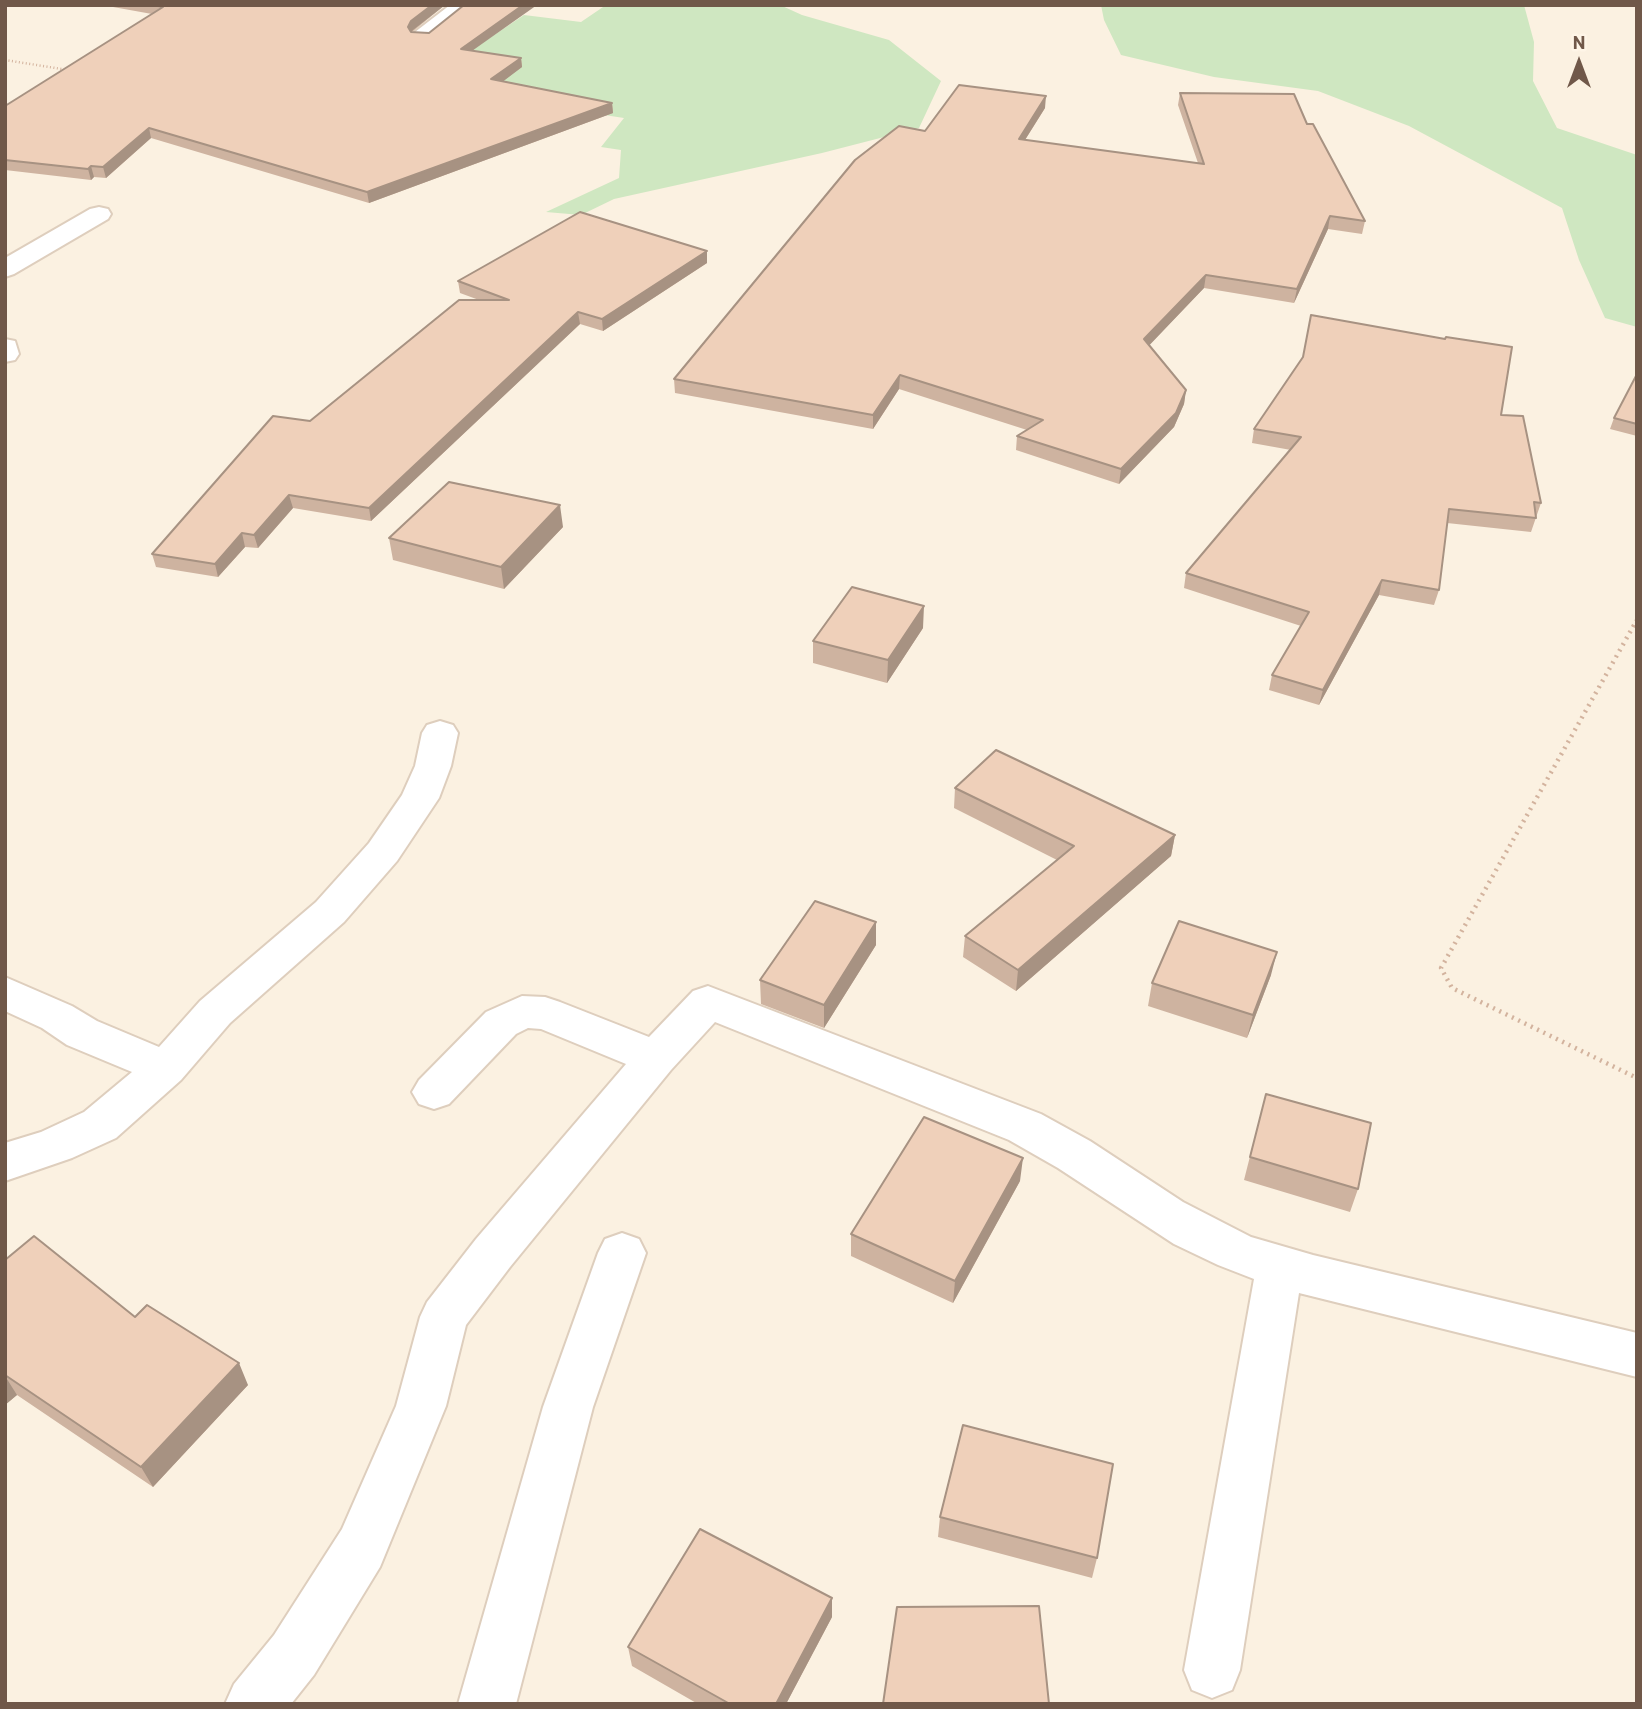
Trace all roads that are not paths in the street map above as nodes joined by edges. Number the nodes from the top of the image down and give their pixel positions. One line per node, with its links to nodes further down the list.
1 (463, 5): 2 (street)
2 (422, 36)
3 (99, 214): 4 (street)
4 (5, 269)
5 (5, 347): 6 (street)
6 (5, 354)
7 (440, 733): 10 (street)
8 (5, 993): 10 (street)
9 (656, 1058): 11 (street); 14 (street); 17 (street)
10 (166, 1068): 12 (street)
11 (434, 1092)
12 (5, 1163)
13 (622, 1253): 18 (street)
14 (1280, 1264): 15 (street); 16 (street)
15 (1637, 1355)
16 (1212, 1670)
17 (254, 1704)
18 (487, 1704)

